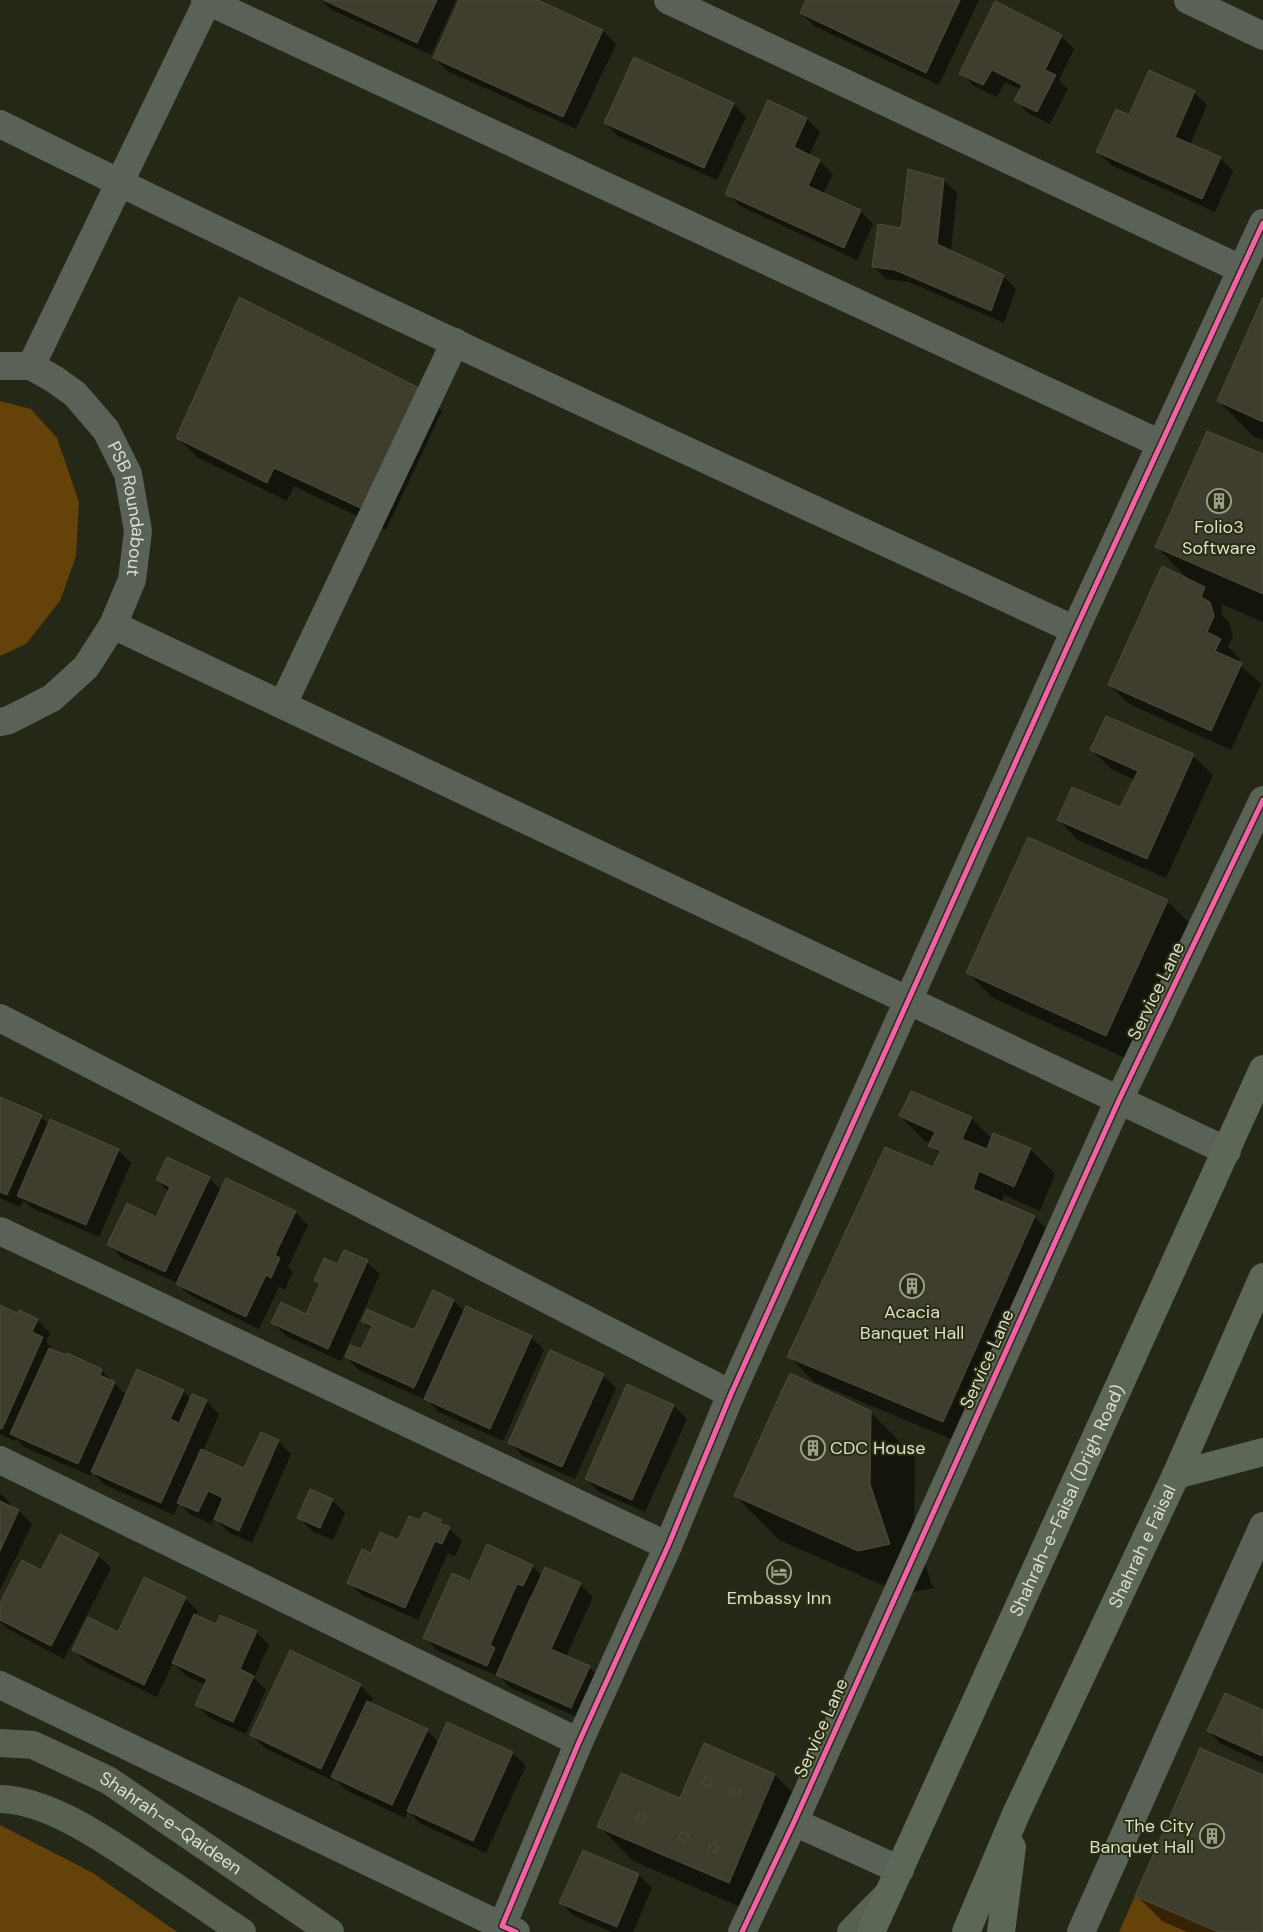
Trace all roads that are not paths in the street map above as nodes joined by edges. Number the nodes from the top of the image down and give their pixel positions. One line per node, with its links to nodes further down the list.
1 (207, 0): 6 (street); 12 (street)
2 (668, 0): 8 (street)
3 (1188, 0): 4 (street)
4 (1263, 36)
5 (0, 124): 6 (street)
6 (119, 183): 9 (street); 11 (street)
7 (1263, 223): 8 (street)
8 (1241, 269): 12 (street)
9 (455, 342): 14 (street); 15 (street)
10 (0, 366): 11 (street, PSB Roundabout)
11 (31, 366): 13 (street, PSB Roundabout)
12 (1160, 444): 14 (street)
13 (113, 625): 15 (street); 16 (street, PSB Roundabout)
14 (1075, 630): 18 (street)
15 (283, 704): 18 (street)
16 (0, 722)
17 (1263, 800): 21 (street, Service Lane)
18 (909, 1001): 21 (street); 25 (street)
19 (0, 1018): 25 (street)
20 (1263, 1069): 22 (highway, Shahrah-e-Faisal (Drigh Road))
21 (1119, 1100): 22 (street); 36 (street, Service Lane)
22 (1227, 1151): 37 (highway, Shahrah-e-Faisal (Drigh Road))
23 (0, 1231): 30 (street)
24 (1263, 1277): 28 (highway, Shahrah e Faisal)
25 (732, 1394): 30 (street)
26 (1263, 1452): 28 (highway)
27 (0, 1460): 32 (street)
28 (1176, 1475): 35 (highway, Shahrah e Faisal)
29 (1263, 1526): 47 (street)
30 (668, 1546): 32 (street)
31 (0, 1685): 39 (street)
32 (579, 1742): 39 (street)
33 (0, 1743): 41 (main road, Shahrah-e-Qaideen)
34 (0, 1799): 40 (main road)
35 (1016, 1814): 45 (highway); 46 (highway)
36 (794, 1822): 37 (street); 42 (street, Service Lane)
37 (900, 1870): 38 (highway, Shahrah-e-Faisal (Drigh Road))
38 (887, 1896): 43 (main road); 44 (highway, Shahrah-e-Faisal (Drigh Road))
39 (509, 1929)
40 (242, 1932)
41 (330, 1932)
42 (742, 1932)
43 (852, 1932)
44 (871, 1932)
45 (966, 1932)
46 (1001, 1932)
47 (1082, 1932)

